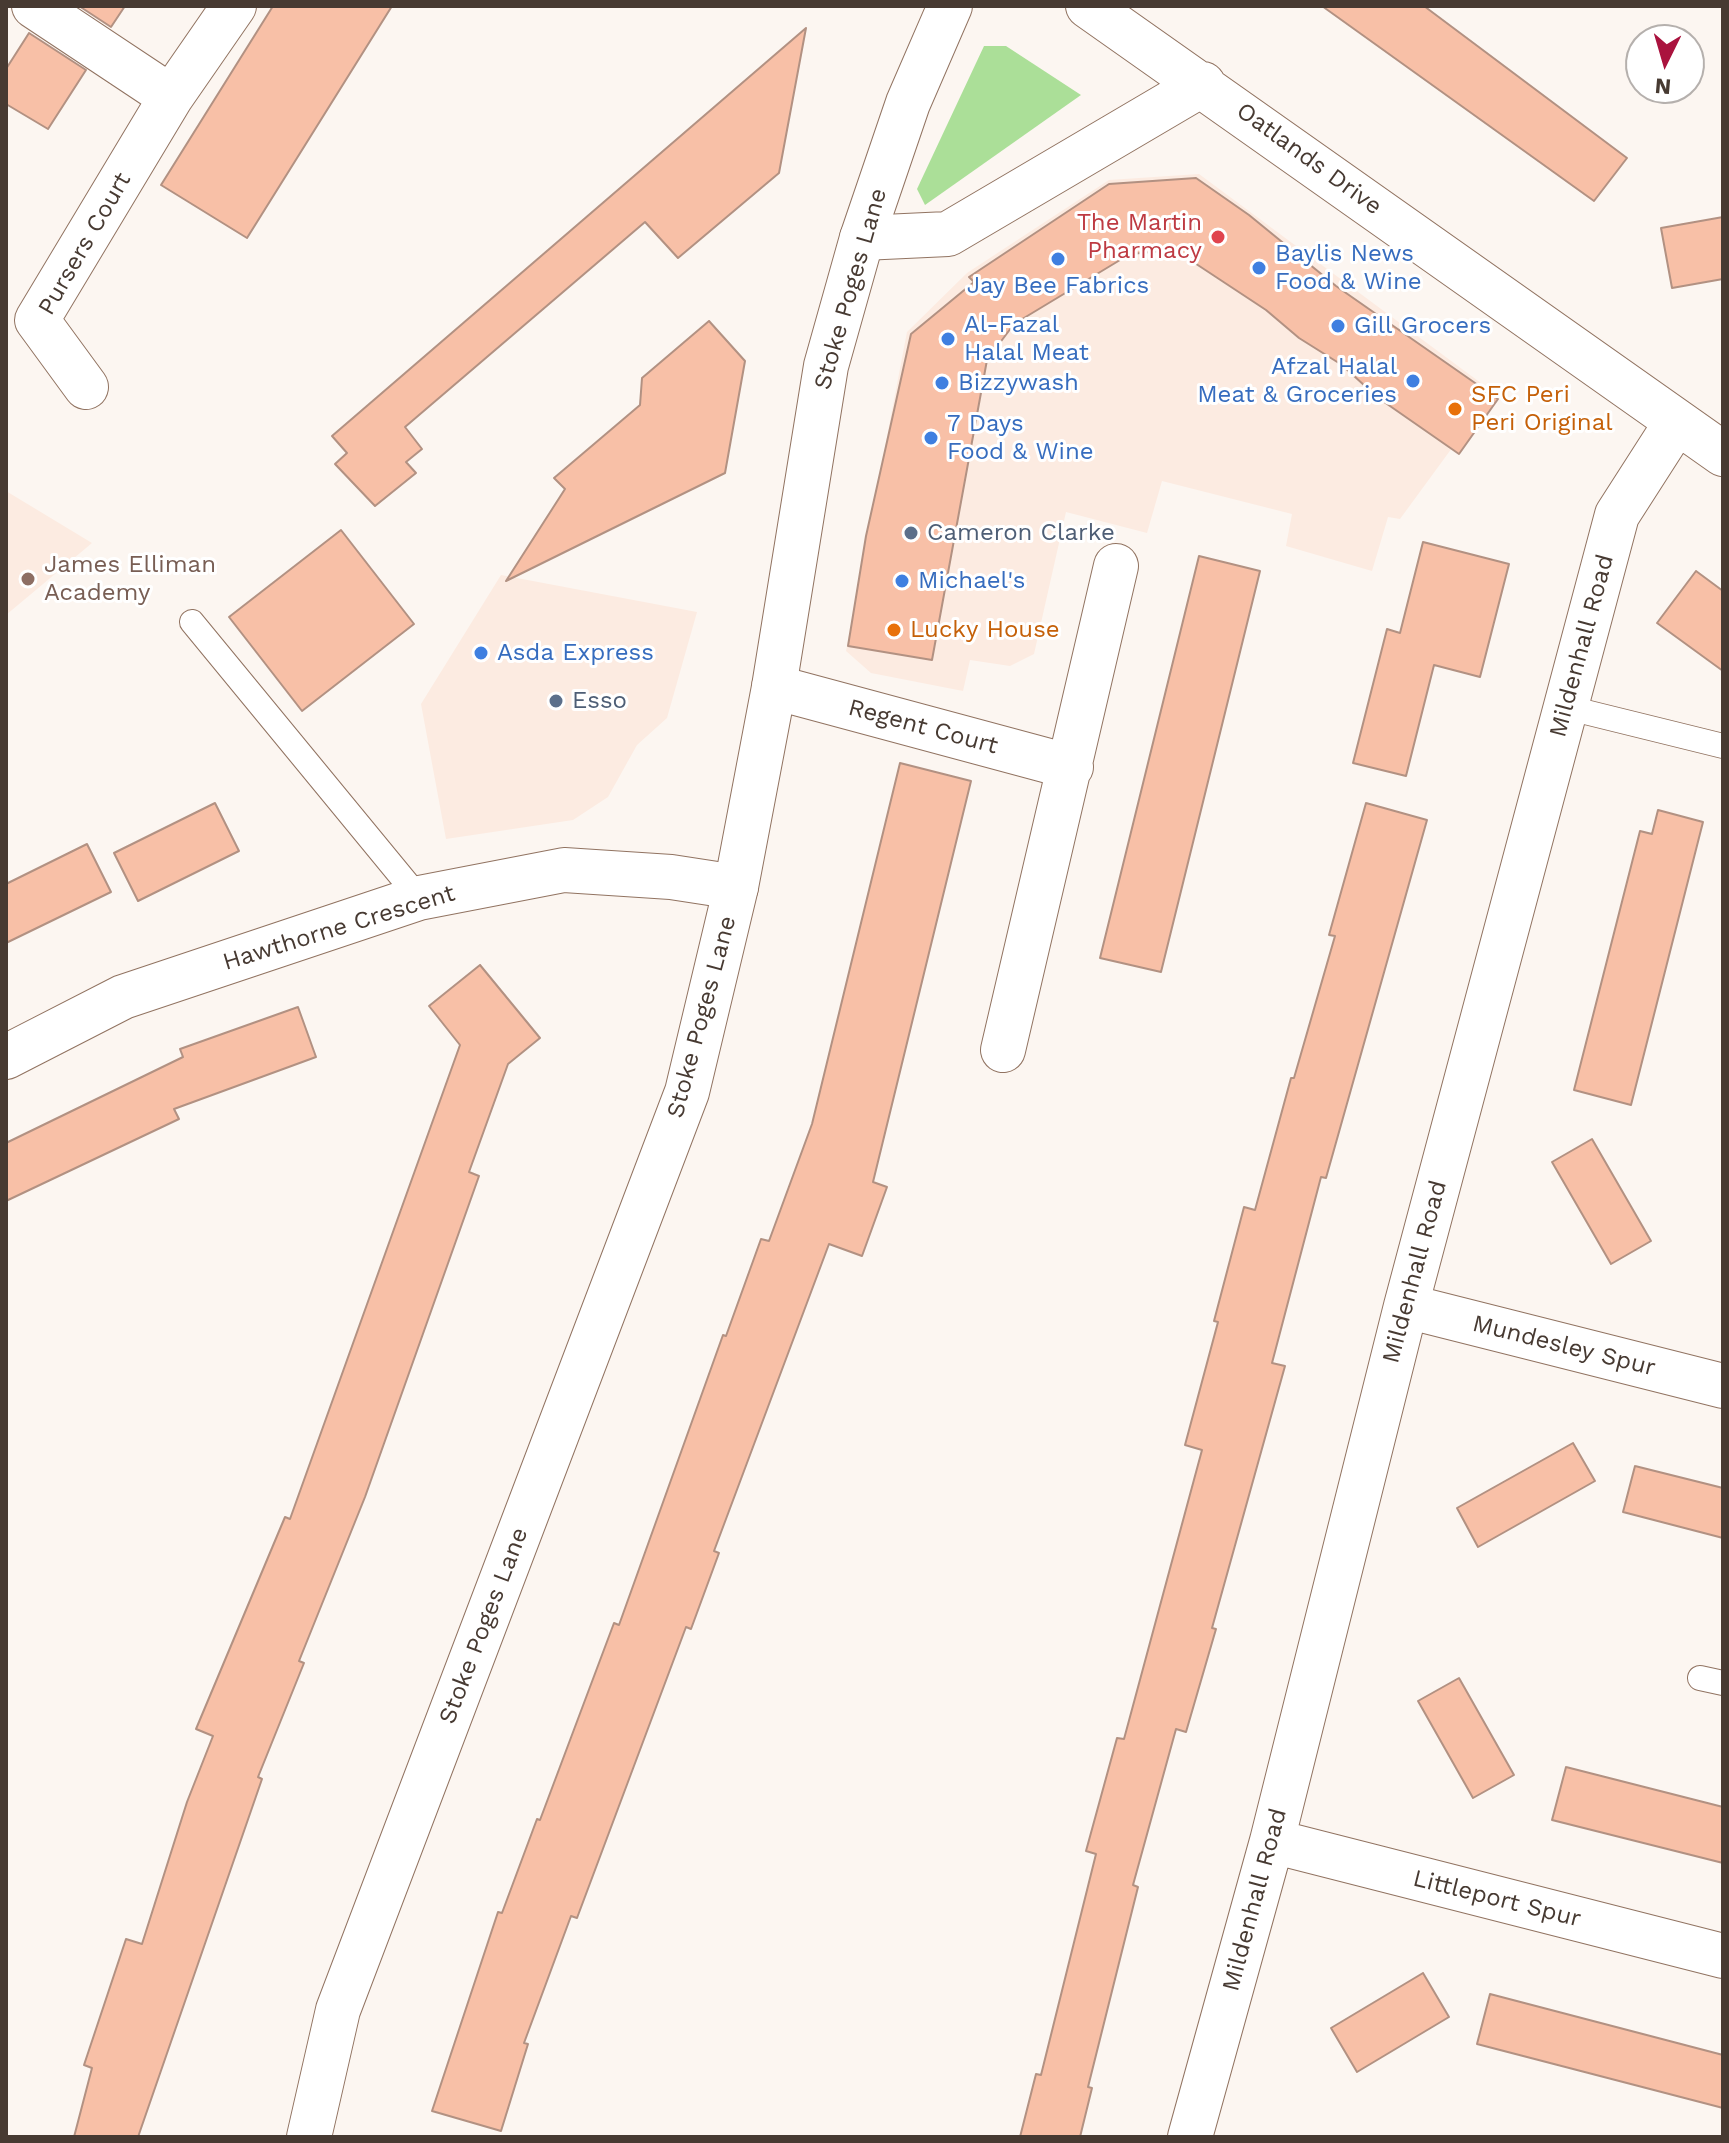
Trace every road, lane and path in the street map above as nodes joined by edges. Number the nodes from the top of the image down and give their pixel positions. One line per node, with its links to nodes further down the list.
1 (34, 6): 6 (street)
2 (234, 6): 6 (street, Pursers Court)
3 (950, 6): 7 (street, Stoke Poges Lane)
4 (1089, 6): 5 (street, Oatlands Drive)
5 (1203, 84): 7 (street); 9 (street, Oatlands Drive)
6 (171, 97): 8 (street, Pursers Court)
7 (862, 238): 12 (street, Stoke Poges Lane)
8 (86, 387)
9 (1706, 431): 13 (street, Mildenhall Road)
10 (1116, 566): 15 (street)
11 (192, 622): 17 (lane)
12 (774, 687): 15 (street, Regent Court); 16 (street, Stoke Poges Lane)
13 (1565, 707): 14 (lane); 20 (street, Mildenhall Road)
14 (1723, 746)
15 (1071, 767): 18 (street)
16 (736, 887): 17 (street, Hawthorne Crescent); 24 (street, Stoke Poges Lane)
17 (419, 898): 19 (street, Hawthorne Crescent)
18 (1003, 1050)
19 (6, 1057)
20 (1406, 1306): 21 (street, Mundesley Spur); 22 (street, Mildenhall Road)
21 (1723, 1386)
22 (1272, 1841): 23 (street, Littleport Spur); 25 (street, Mildenhall Road)
23 (1723, 1956)
24 (309, 2137)
25 (1190, 2137)

